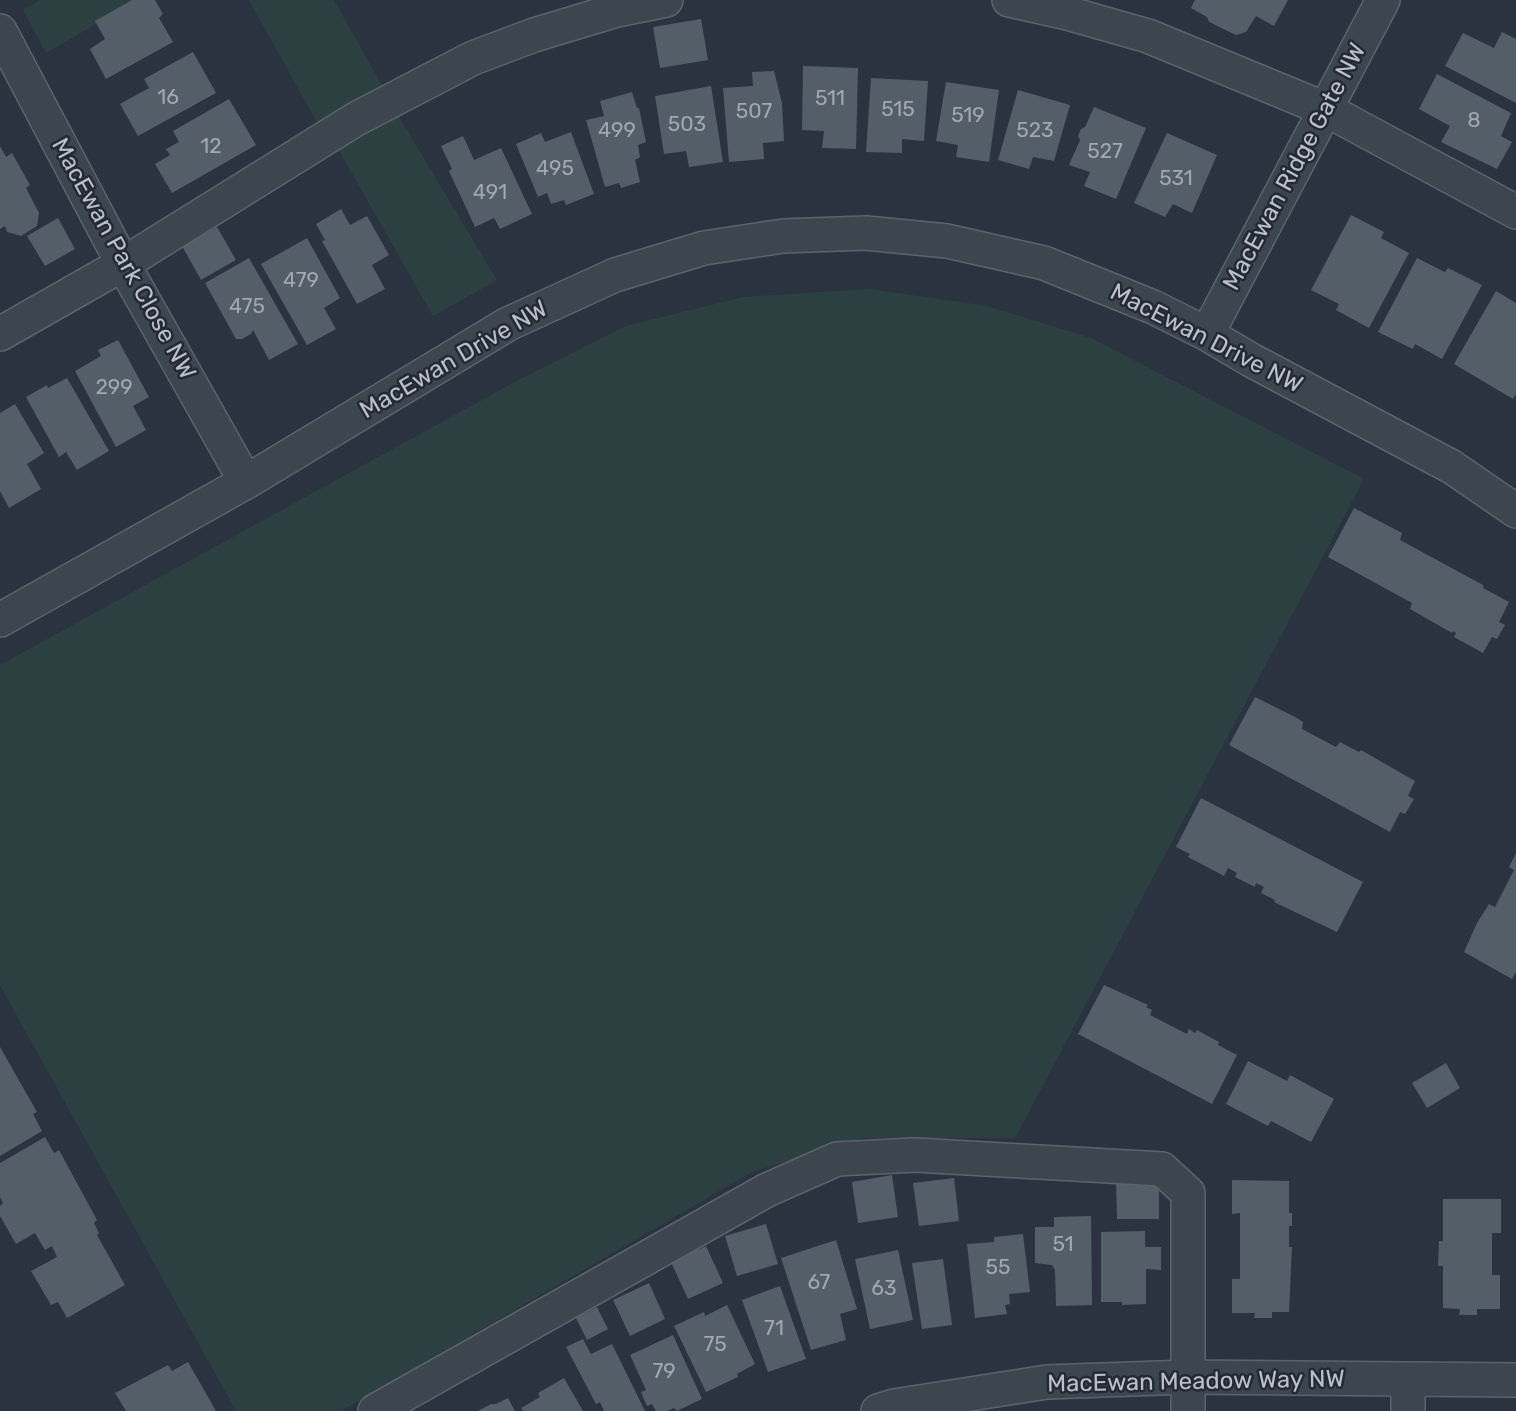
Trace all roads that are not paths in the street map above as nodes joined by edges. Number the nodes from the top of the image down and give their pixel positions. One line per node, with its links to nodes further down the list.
1 (666, 0): 7 (street)
2 (1009, 0): 5 (street)
3 (1382, 0): 5 (street, MacEwan Ridge Gate NW)
4 (1, 33): 7 (street, MacEwan Park Close NW)
5 (1325, 109): 6 (street); 9 (street, MacEwan Ridge Gate NW)
6 (1516, 212)
7 (123, 264): 8 (street); 10 (street, MacEwan Park Close NW)
8 (0, 334)
9 (1207, 334): 10 (street, MacEwan Drive NW); 11 (street, MacEwan Drive NW)
10 (246, 482): 12 (street, MacEwan Drive NW)
11 (1516, 511)
12 (0, 620)
13 (1187, 1377): 15 (street, MacEwan Meadow Way NW); 16 (street); 17 (street, MacEwan Meadow Way NW); 18 (street)
14 (1516, 1380): 15 (street, MacEwan Meadow Way NW)
15 (1408, 1395)
16 (375, 1411)
17 (878, 1411)
18 (1188, 1411)

